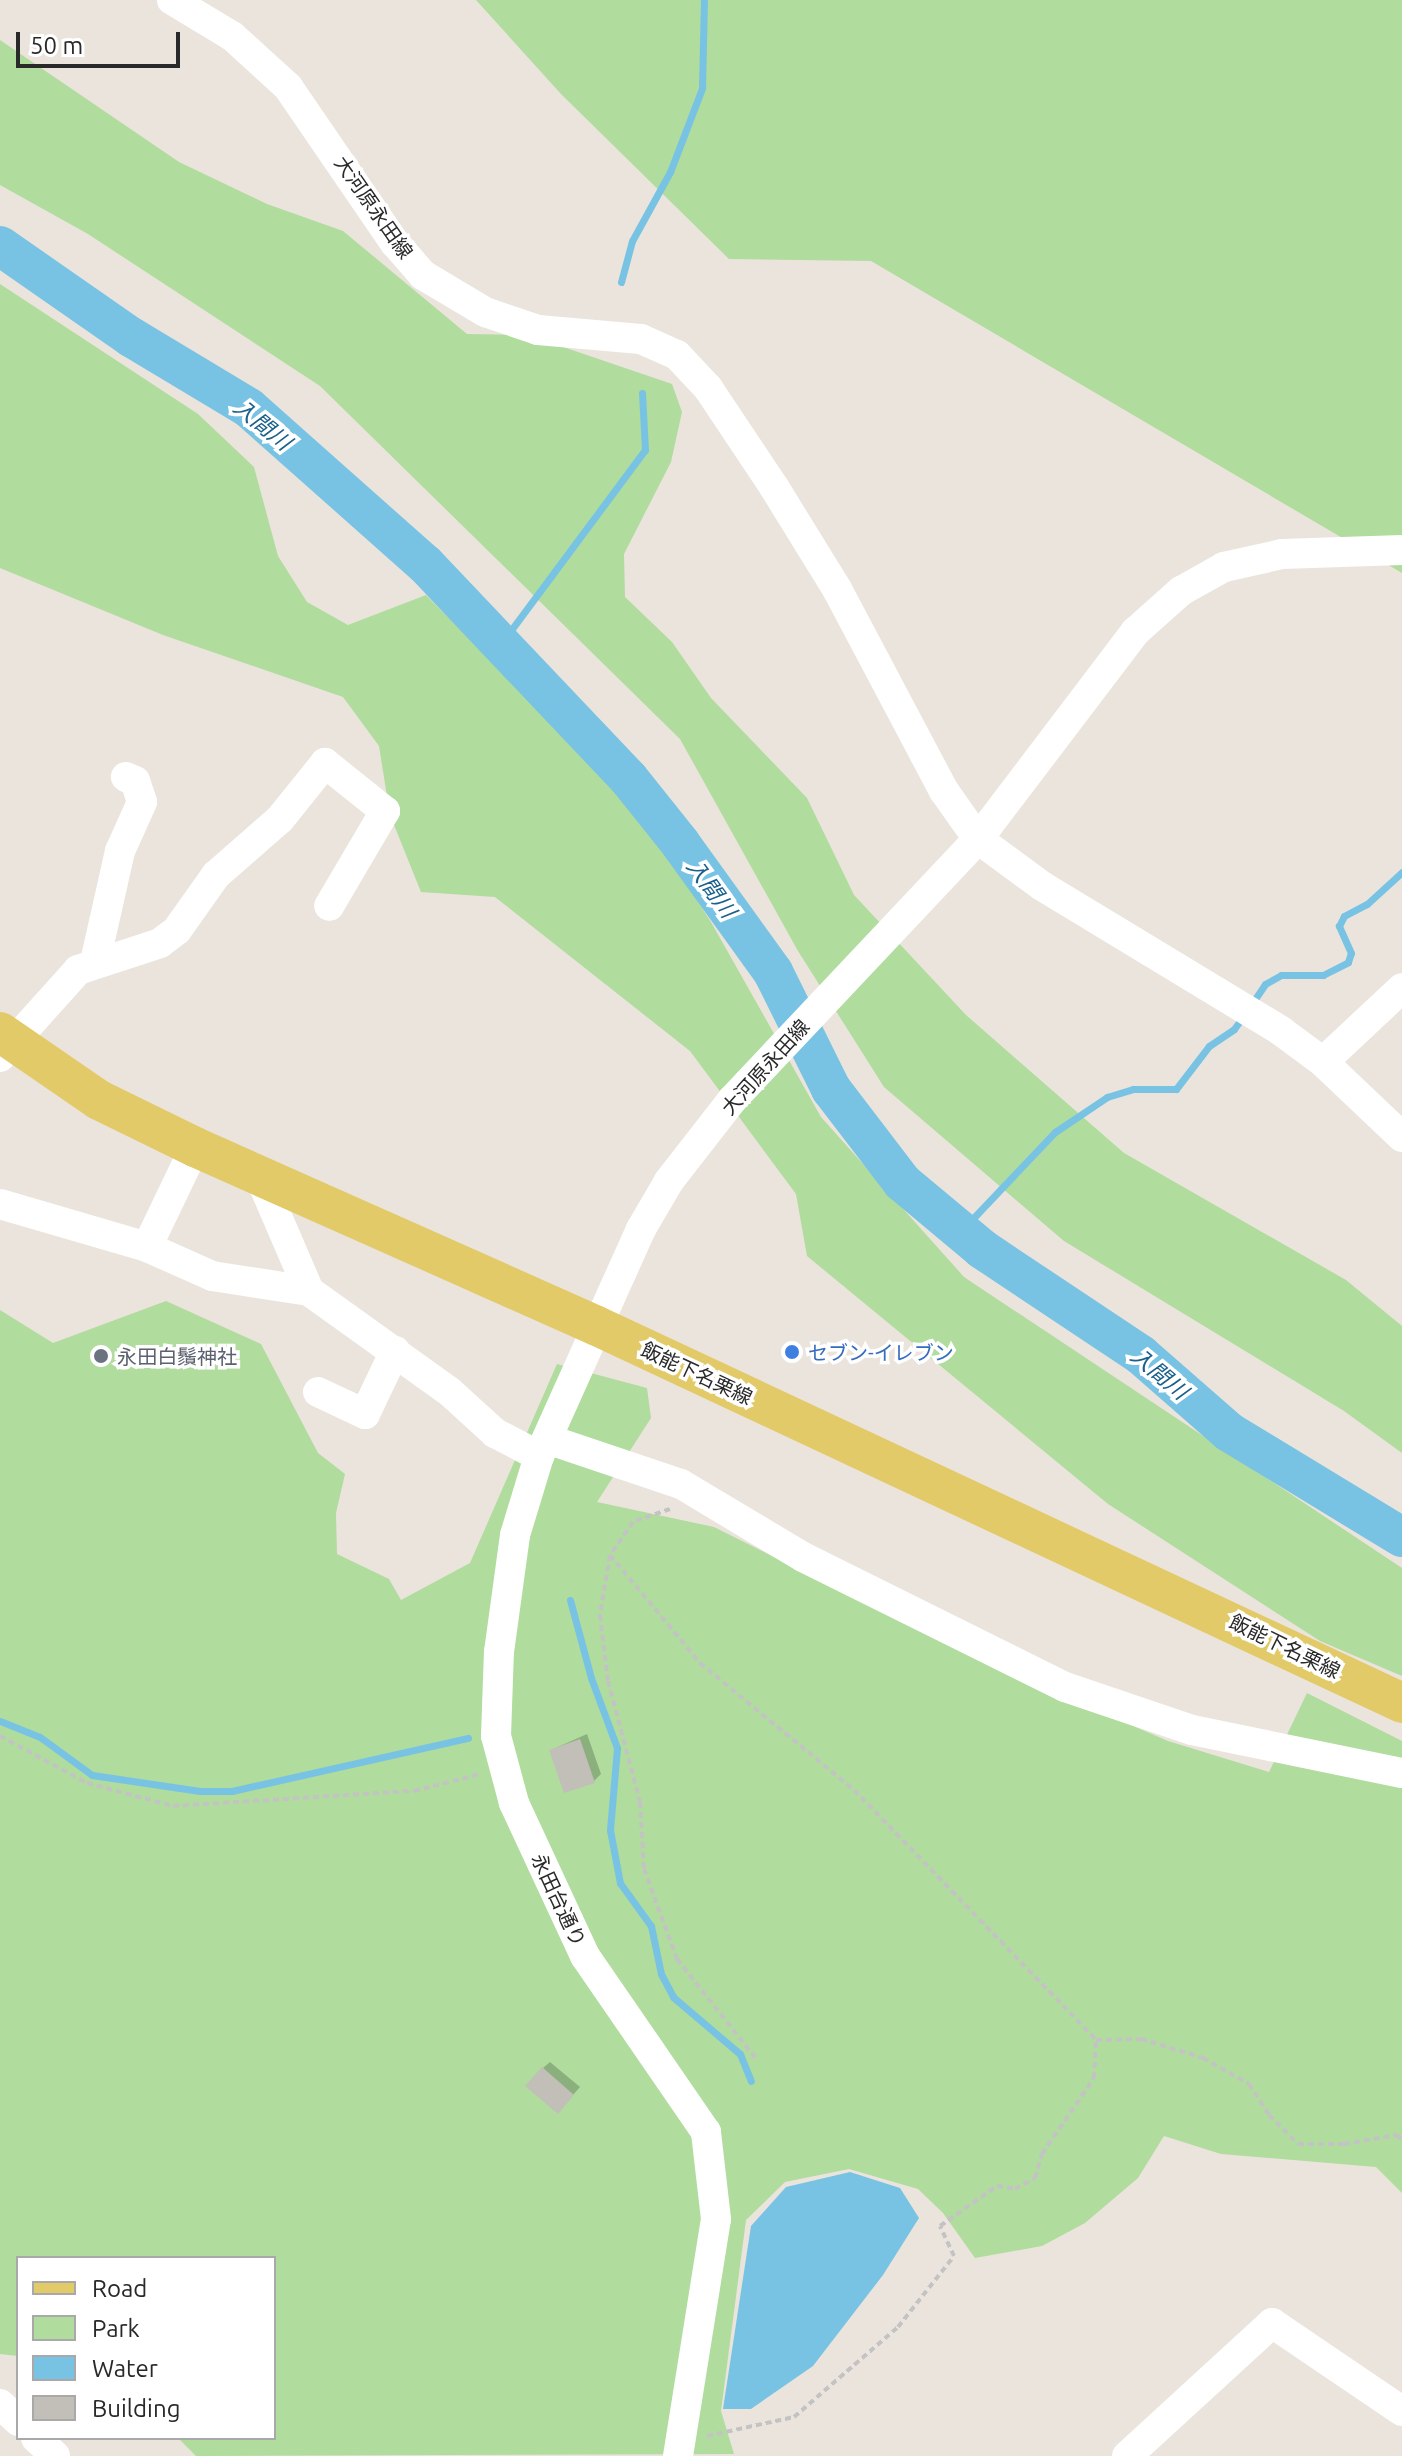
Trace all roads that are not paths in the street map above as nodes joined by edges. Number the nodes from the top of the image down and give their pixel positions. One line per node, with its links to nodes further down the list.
1 (172, 0): 4 (street, 大河原永田線)
2 (1402, 550): 4 (street, 大河原永田線)
3 (126, 777): 6 (street)
4 (978, 839): 9 (street, 大河原永田線); 16 (street, 大河原永田線)
5 (329, 906): 6 (street)
6 (95, 962): 8 (street)
7 (1402, 988): 9 (street)
8 (4, 1043): 11 (main road, 飯能下名栗線)
9 (1323, 1062): 10 (street, 大河原永田線)
10 (1402, 1137)
11 (195, 1147): 12 (main road, 飯能下名栗線); 14 (street)
12 (260, 1177): 15 (street); 16 (main road, 飯能下名栗線)
13 (0, 1204): 14 (street)
14 (147, 1247): 15 (street)
15 (309, 1291): 17 (street)
16 (597, 1326): 19 (street, 永田台通り); 20 (main road, 飯能下名栗線)
17 (395, 1351): 18 (street); 19 (street)
18 (318, 1392)
19 (543, 1448): 21 (street); 26 (street, 永田台通り)
20 (1402, 1703)
21 (1402, 1773)
22 (0, 2404): 24 (street)
23 (1402, 2411): 28 (street)
24 (16, 2419)
25 (38, 2440): 27 (street)
26 (680, 2448)
27 (55, 2456)
28 (1127, 2456)

